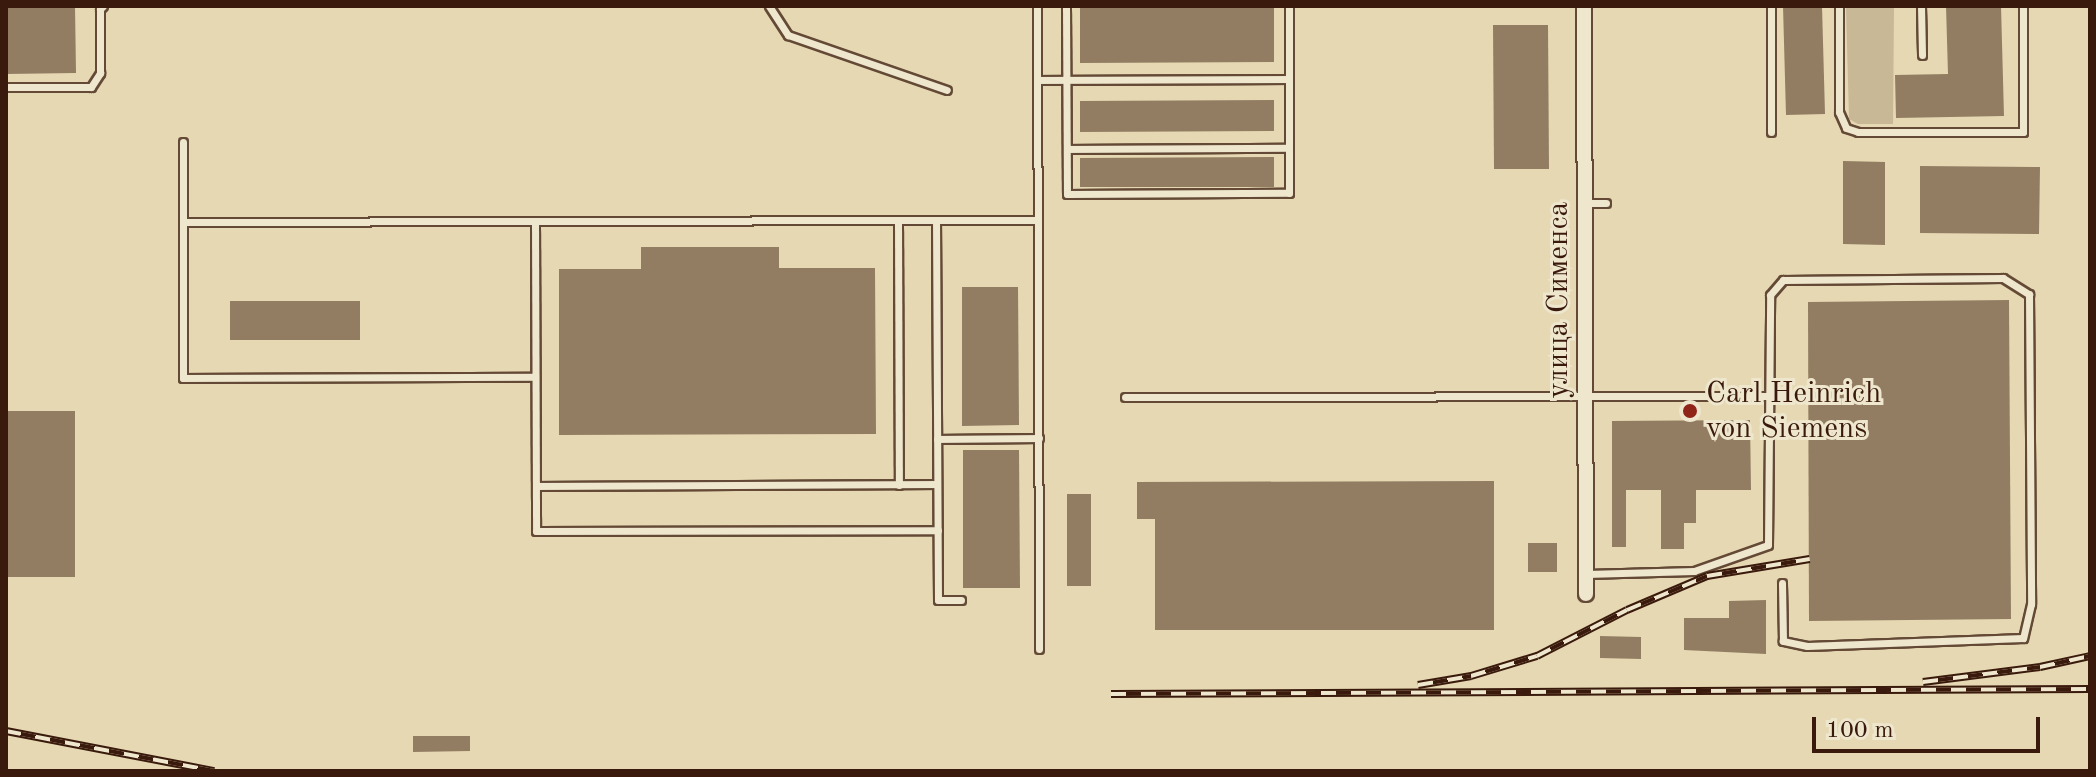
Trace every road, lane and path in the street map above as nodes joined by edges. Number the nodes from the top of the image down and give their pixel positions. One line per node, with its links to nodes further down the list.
1 (103, 6): 15 (lane)
2 (769, 6): 16 (lane)
3 (1037, 6): 13 (lane)
4 (1066, 6): 14 (lane)
5 (1289, 6): 12 (lane)
6 (1584, 6): 21 (street, улица Сименса)
7 (1771, 6): 17 (lane)
8 (1839, 6): 10 (lane)
9 (1921, 6): 11 (lane)
10 (2023, 6)
11 (1922, 55)
12 (1289, 79): 14 (lane); 19 (lane)
13 (1037, 80): 14 (lane); 25 (lane)
14 (1066, 80): 20 (lane)
15 (6, 87)
16 (947, 90)
17 (1771, 132)
18 (183, 142): 27 (lane)
19 (1289, 148): 20 (lane); 20 (lane)
20 (1067, 149)
21 (1585, 203): 22 (lane); 29 (street, улица Сименса)
22 (1606, 203)
23 (898, 220): 24 (lane); 26 (lane); 36 (lane)
24 (936, 220): 25 (lane); 34 (lane)
25 (1038, 220): 33 (lane)
26 (535, 221): 27 (lane); 28 (lane)
27 (183, 222): 28 (lane)
28 (535, 377): 37 (lane)
29 (1585, 395): 30 (lane); 32 (lane); 39 (street, улица Сименса)
30 (1768, 395): 31 (lane); 39 (lane); 40 (lane)
31 (1781, 396)
32 (1125, 397)
33 (1039, 438): 34 (lane); 43 (lane)
34 (937, 439): 35 (lane)
35 (937, 484): 36 (lane); 38 (lane)
36 (899, 485): 37 (lane)
37 (536, 486): 38 (lane)
38 (938, 530): 42 (lane)
39 (1586, 574): 41 (street, улица Сименса)
40 (1782, 583)
41 (1586, 594)
42 (961, 600)
43 (1039, 649)

